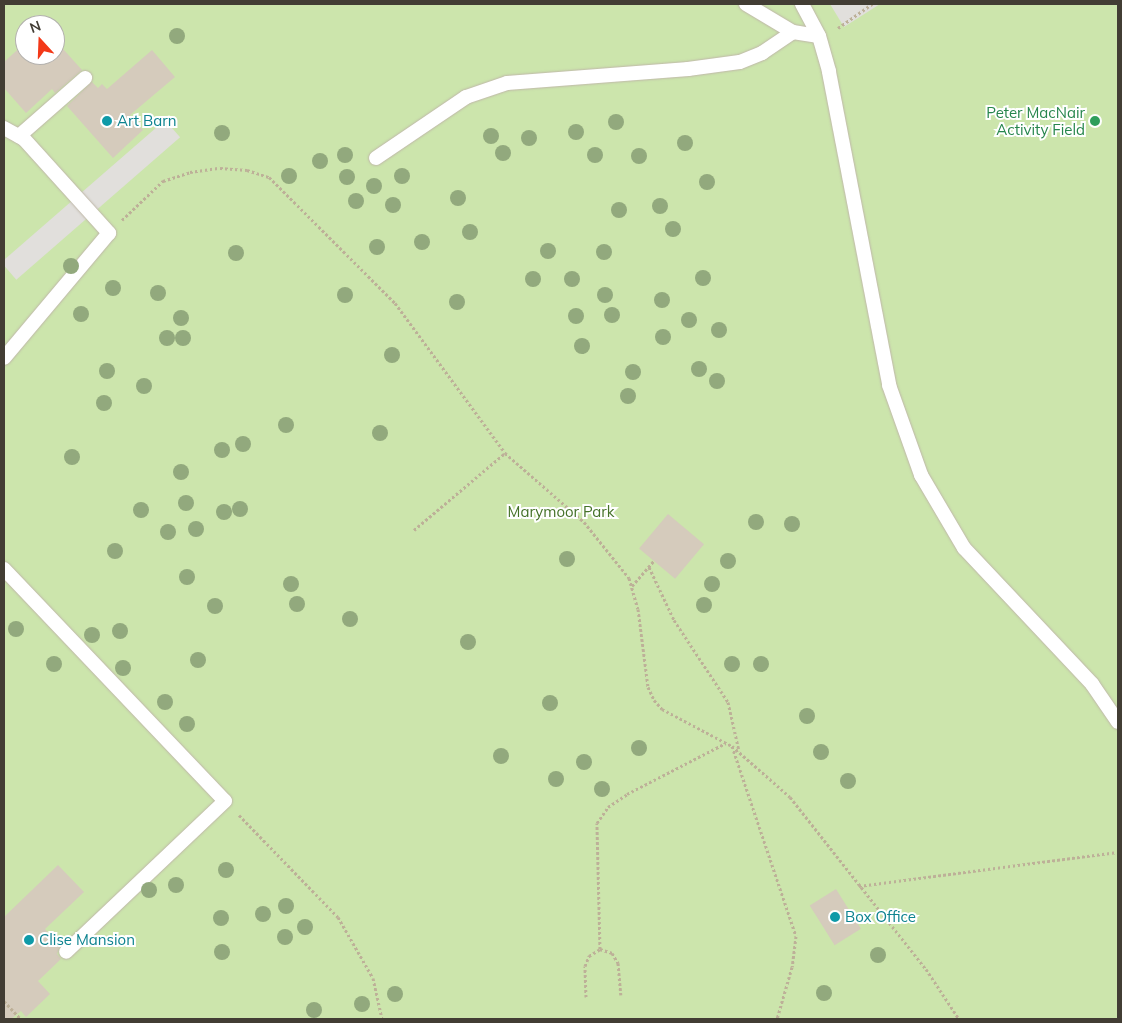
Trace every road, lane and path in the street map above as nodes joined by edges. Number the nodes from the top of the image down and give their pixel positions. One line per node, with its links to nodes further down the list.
1 (746, 4): 4 (lane)
2 (802, 4): 5 (lane)
3 (872, 4): 5 (path)
4 (793, 32): 5 (lane); 9 (lane)
5 (820, 38): 18 (lane)
6 (86, 78): 8 (lane)
7 (4, 128): 8 (lane)
8 (18, 136): 10 (lane)
9 (376, 158)
10 (109, 233): 11 (lane); 12 (path)
11 (4, 358)
12 (505, 453): 13 (path); 17 (path)
13 (414, 530)
14 (654, 561): 15 (path)
15 (649, 567): 17 (path); 21 (path)
16 (4, 569): 22 (lane)
17 (632, 586): 19 (path)
18 (1118, 722)
19 (726, 743): 20 (path); 25 (path)
20 (732, 746): 21 (path); 32 (path)
21 (739, 752): 24 (path)
22 (224, 801): 26 (lane); 31 (path)
23 (1118, 852): 24 (path)
24 (858, 887): 33 (path)
25 (600, 948): 27 (path); 28 (path)
26 (66, 952)
27 (621, 995)
28 (586, 997)
29 (4, 1001): 30 (path)
30 (21, 1019)
31 (382, 1019)
32 (777, 1019)
33 (959, 1019)

